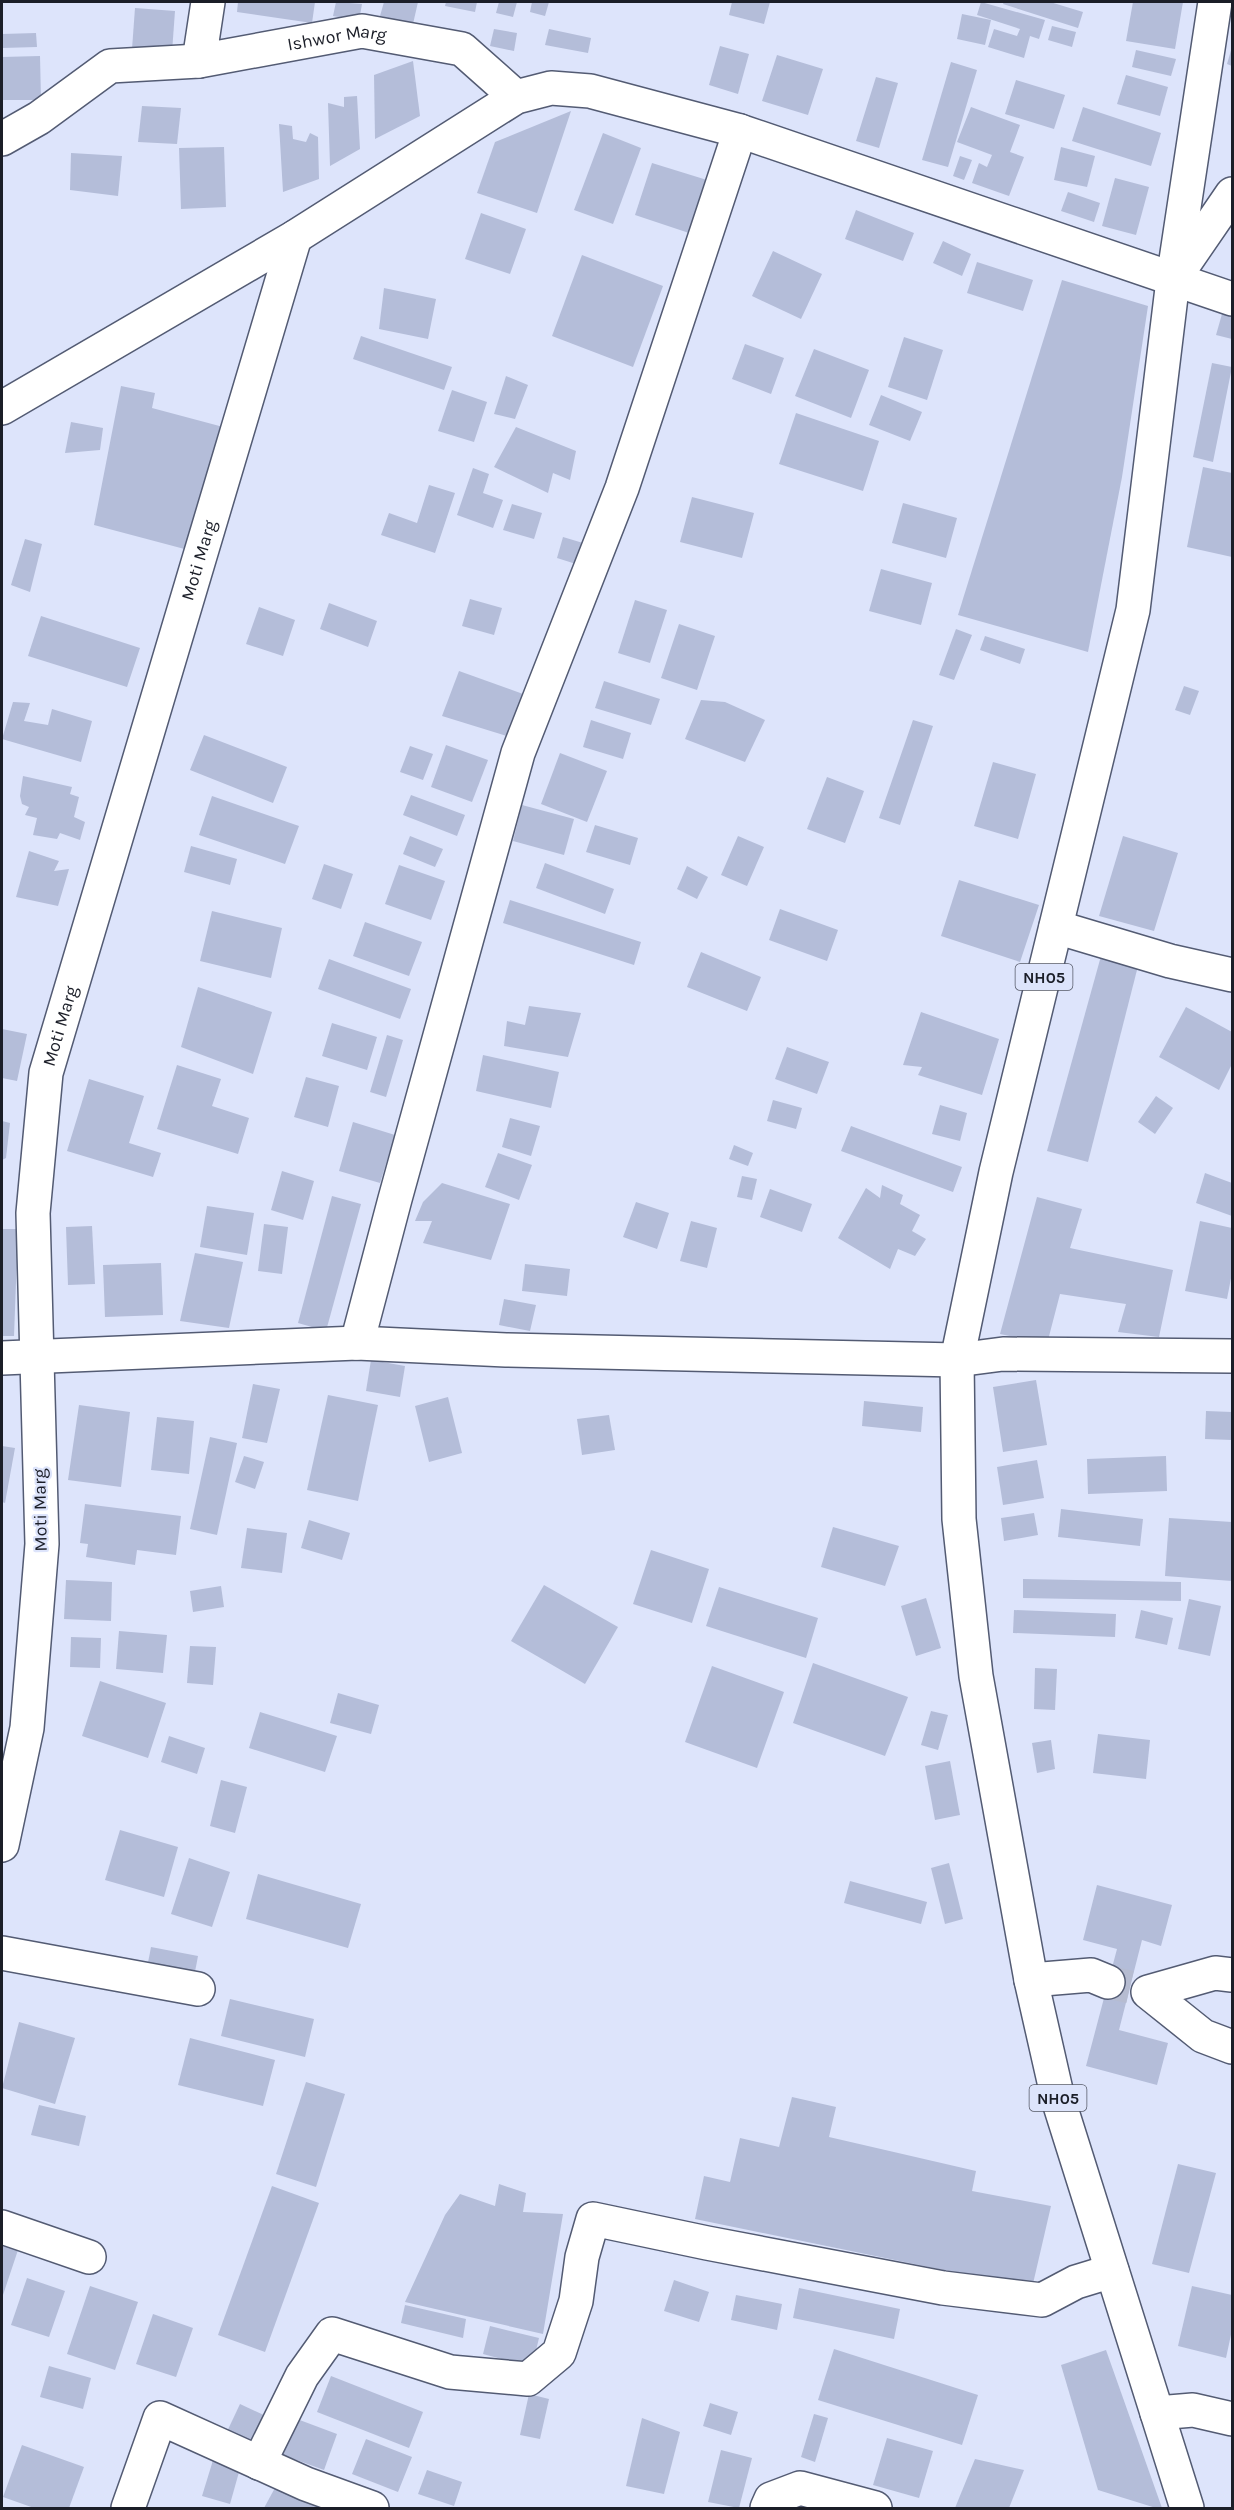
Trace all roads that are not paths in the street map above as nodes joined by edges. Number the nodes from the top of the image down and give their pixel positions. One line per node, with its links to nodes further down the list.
1 (208, 2): 3 (street)
2 (1215, 2): 9 (street)
3 (199, 60): 4 (street, Ishwor Marg); 6 (street, Ishwor Marg)
4 (516, 97): 5 (street); 8 (street)
5 (740, 131): 9 (street); 14 (street)
6 (2, 139)
7 (1233, 194): 9 (street, NH05)
8 (295, 237): 11 (street); 17 (street, Moti Marg)
9 (1173, 280): 10 (street); 12 (street, NH05)
10 (1233, 299)
11 (2, 408)
12 (1056, 927): 13 (street); 18 (street, NH05)
13 (1233, 975)
14 (357, 1343): 17 (street); 18 (street)
15 (1233, 1356): 18 (street)
16 (2, 1358): 17 (street)
17 (36, 1358): 19 (street, Moti Marg)
18 (957, 1360): 22 (street, NH05)
19 (2, 1845)
20 (2, 1953): 24 (street)
21 (1233, 1975): 23 (street)
22 (1031, 1980): 23 (street); 28 (street, NH05)
23 (1129, 1987): 25 (street)
24 (198, 1989)
25 (1233, 2047)
26 (2, 2227): 27 (street)
27 (89, 2258)
28 (1112, 2271): 29 (street, NH05); 31 (street)
29 (1157, 2413): 30 (street); 36 (street, NH05)
30 (1233, 2420)
31 (259, 2463): 32 (street); 33 (street)
32 (128, 2508)
33 (372, 2508)
34 (767, 2508): 35 (street)
35 (875, 2508)
36 (1187, 2508)

